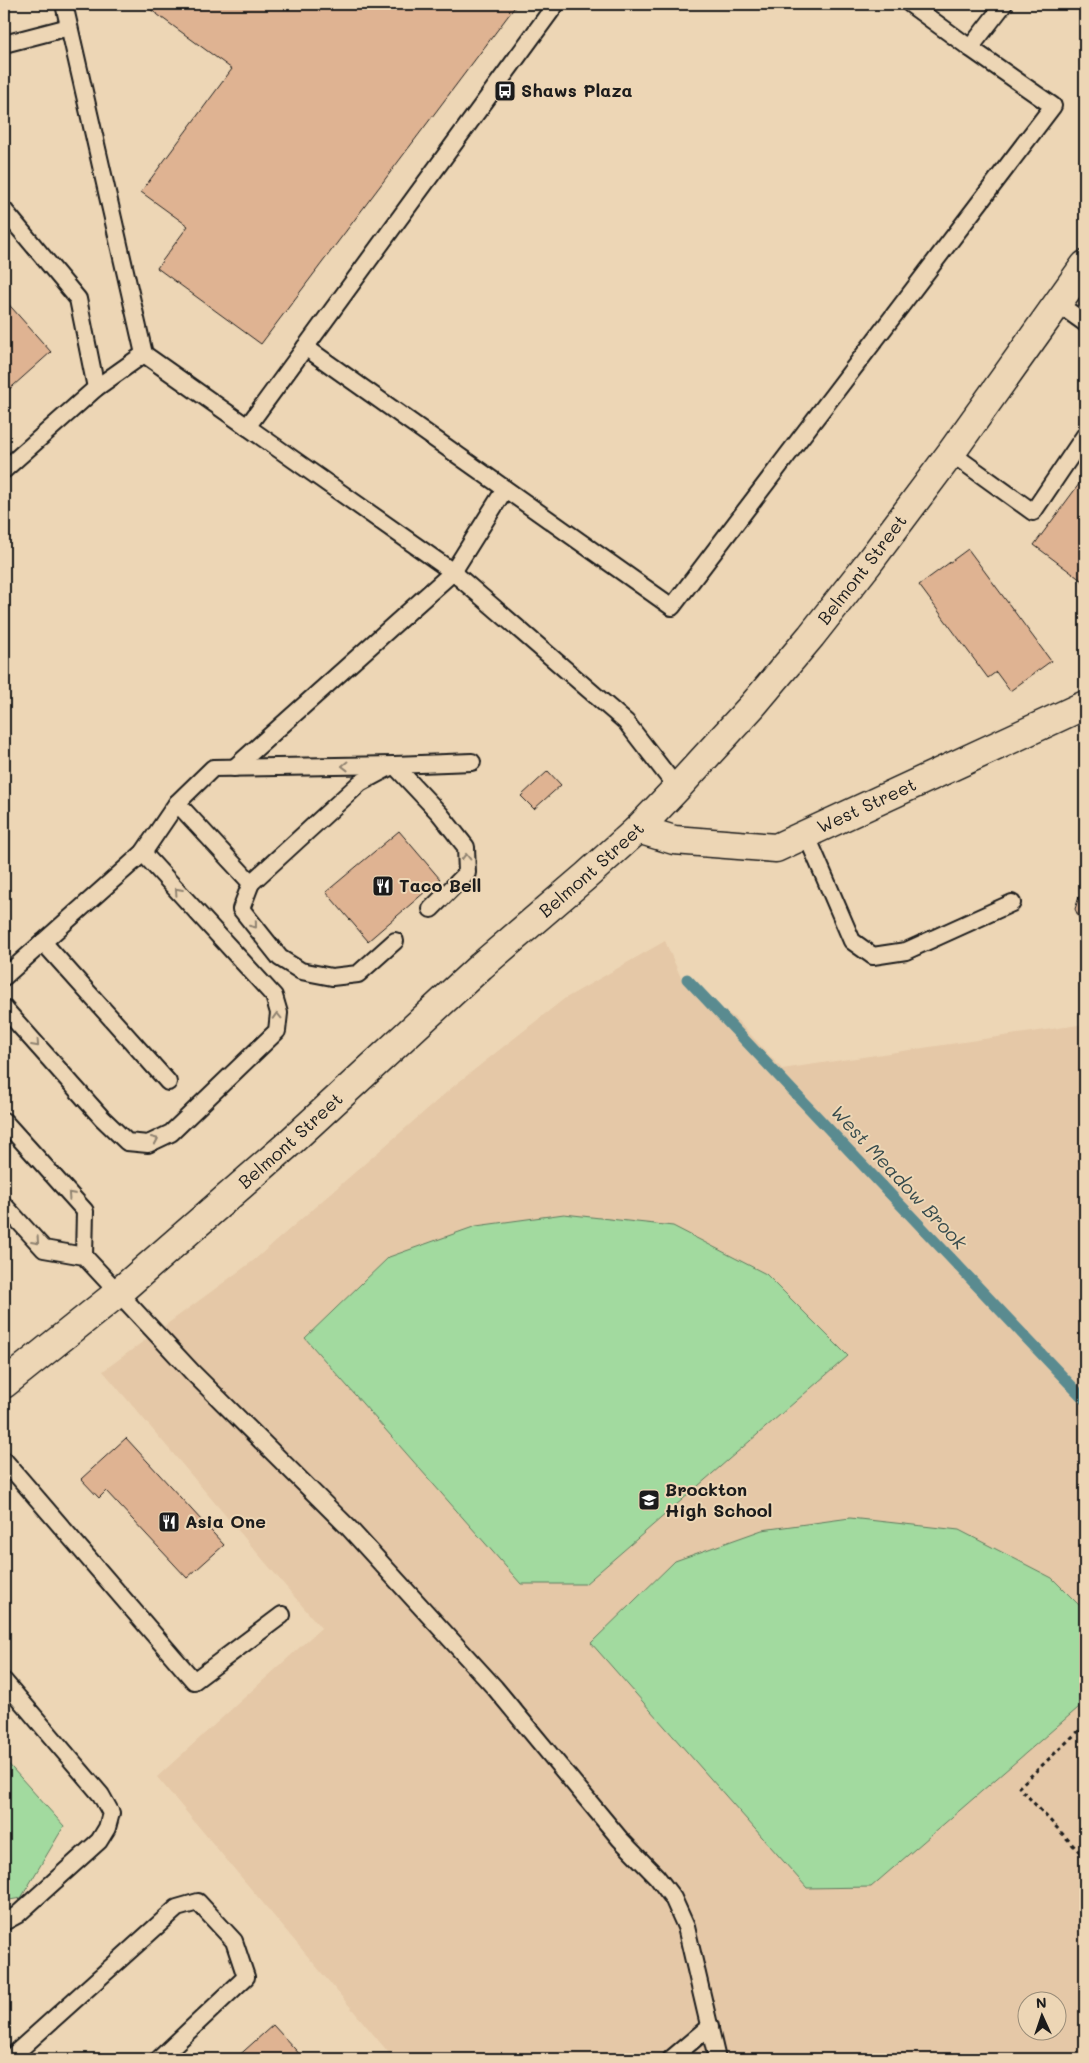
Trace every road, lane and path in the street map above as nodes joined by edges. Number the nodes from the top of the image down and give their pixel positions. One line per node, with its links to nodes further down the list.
1 (64, 4): 5 (lane)
2 (556, 4): 12 (lane)
3 (910, 4): 7 (lane)
4 (1004, 4): 7 (lane)
5 (69, 27): 6 (lane); 13 (lane)
6 (4, 44)
7 (970, 48): 19 (lane)
8 (4, 210): 14 (lane)
9 (1085, 265): 10 (main road, Belmont Street)
10 (1057, 303): 11 (lane); 17 (main road, Belmont Street)
11 (1085, 323)
12 (305, 347): 15 (lane); 19 (lane)
13 (144, 354): 14 (lane); 15 (lane)
14 (96, 388): 18 (lane)
15 (247, 427): 20 (lane)
16 (1085, 434): 17 (lane)
17 (951, 453): 25 (main road, Belmont Street)
18 (4, 470)
19 (505, 489): 20 (lane)
20 (453, 572): 24 (lane); 25 (lane)
21 (1085, 704): 28 (main road, West Street)
22 (472, 762): 23 (lane)
23 (394, 765): 24 (lane, one-way to 24); 30 (lane); 32 (lane, one-way to 23)
24 (234, 768): 26 (lane)
25 (678, 788): 27 (main road, Belmont Street)
26 (177, 803): 29 (lane); 30 (lane)
27 (638, 828): 28 (main road, West Street); 41 (main road, Belmont Street)
28 (806, 834): 31 (lane)
29 (143, 853): 34 (lane); 36 (lane, one-way to 29)
30 (251, 883): 33 (lane, one-way to 33)
31 (1012, 903)
32 (431, 908)
33 (395, 941)
34 (43, 942): 35 (lane); 37 (lane)
35 (4, 978)
36 (4, 1008)
37 (168, 1082)
38 (4, 1121): 40 (lane, one-way to 38)
39 (4, 1204): 40 (lane, one-way to 40)
40 (84, 1256): 41 (lane)
41 (120, 1292): 42 (main road, Belmont Street); 49 (lane)
42 (4, 1384)
43 (4, 1460): 44 (lane)
44 (282, 1615)
45 (4, 1681): 48 (lane)
46 (1085, 1725): 47 (path)
47 (1085, 1858)
48 (4, 1922)
49 (710, 2026): 52 (lane); 53 (lane)
50 (9, 2059): 51 (lane)
51 (159, 2059)
52 (671, 2059)
53 (717, 2059)

